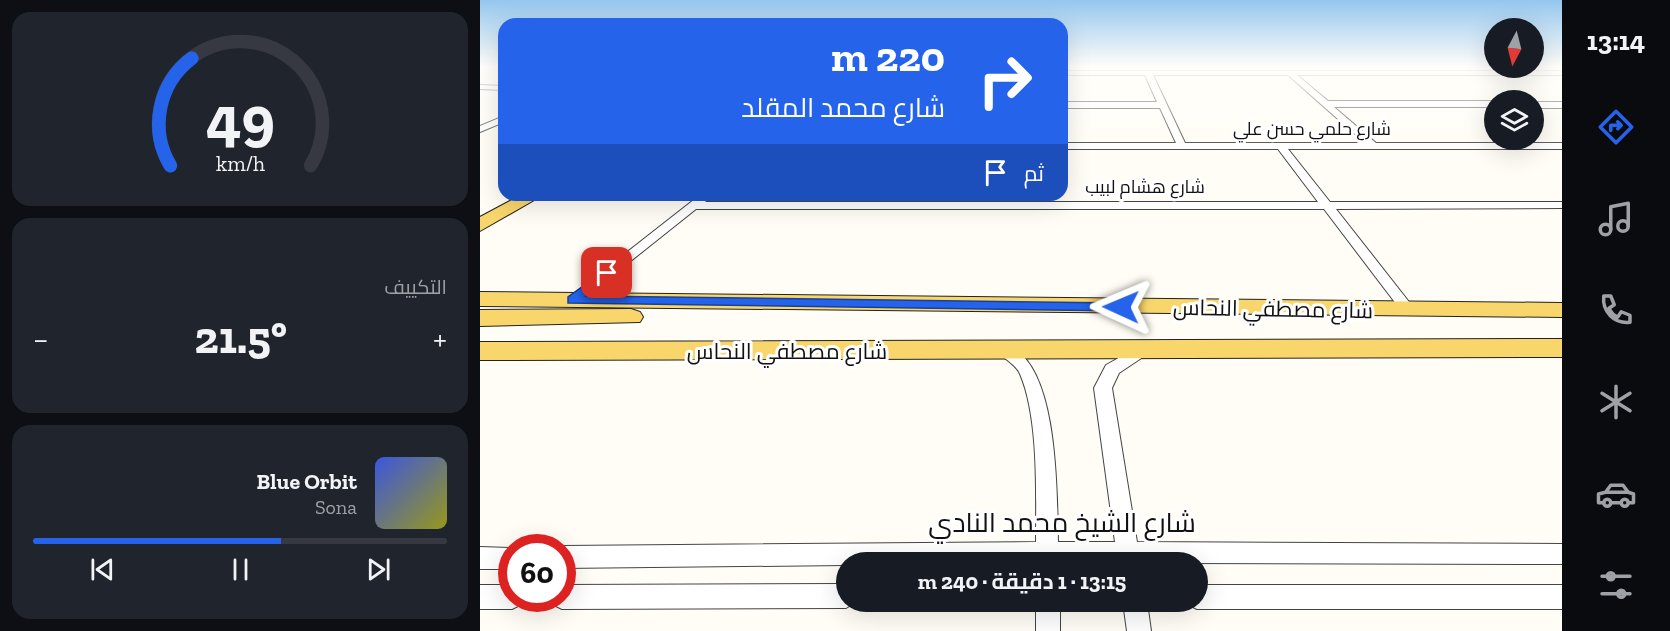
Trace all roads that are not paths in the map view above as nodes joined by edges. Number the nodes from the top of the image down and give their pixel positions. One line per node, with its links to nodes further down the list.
1 (1159, 95): 6 (street)
2 (1316, 95): 3 (street)
3 (1326, 104): 4 (street); 16 (street)
4 (1484, 104)
5 (1068, 105): 6 (street)
6 (1163, 105): 14 (street)
7 (1544, 105): 8 (street)
8 (1562, 105)
9 (498, 113): 10 (street)
10 (480, 120)
11 (498, 122): 12 (street)
12 (480, 129)
13 (1068, 146): 14 (street, شارع حلمي حسن علي)
14 (1182, 146): 15 (street, شارع حلمي حسن علي)
15 (1281, 146): 16 (street, شارع حلمي حسن علي); 21 (street)
16 (1374, 146): 17 (street, شارع حلمي حسن علي)
17 (1562, 146)
18 (498, 196): 23 (main road)
19 (523, 201): 25 (main road)
20 (698, 201): 24 (street)
21 (1326, 205): 22 (street, شارع هشام لبيب); 24 (street, شارع هشام لبيب); 27 (street)
22 (1562, 205)
23 (480, 206)
24 (692, 206): 29 (street)
25 (480, 225)
26 (480, 299): 29 (main road)
27 (1408, 310): 28 (main road, شارع مصطفي النحاس); 29 (main road, شارع مصطفي النحاس)
28 (1562, 310)
29 (561, 317): 30 (main road); 31 (main road); 34 (main road)
30 (480, 318)
31 (480, 335)
32 (1562, 348): 35 (main road, شارع مصطفي النحاس)
33 (480, 351): 34 (main road, شارع مصطفي النحاس)
34 (1006, 351): 35 (main road, شارع مصطفي النحاس); 36 (street)
35 (1140, 351): 37 (street)
36 (1047, 552)
37 (1127, 552)
38 (1562, 554): 41 (street, شارع الشيخ محمد النادي)
39 (576, 557): 40 (street, شارع الشيخ محمد النادي)
40 (836, 557)
41 (1208, 557)
42 (480, 558): 43 (street)
43 (498, 558)
44 (836, 596): 47 (street)
45 (480, 597): 46 (street)
46 (498, 597)
47 (576, 597)
48 (1208, 597): 49 (street)
49 (1562, 597)
50 (1048, 612): 52 (street)
51 (1136, 612): 53 (street)
52 (1048, 631)
53 (1139, 631)

